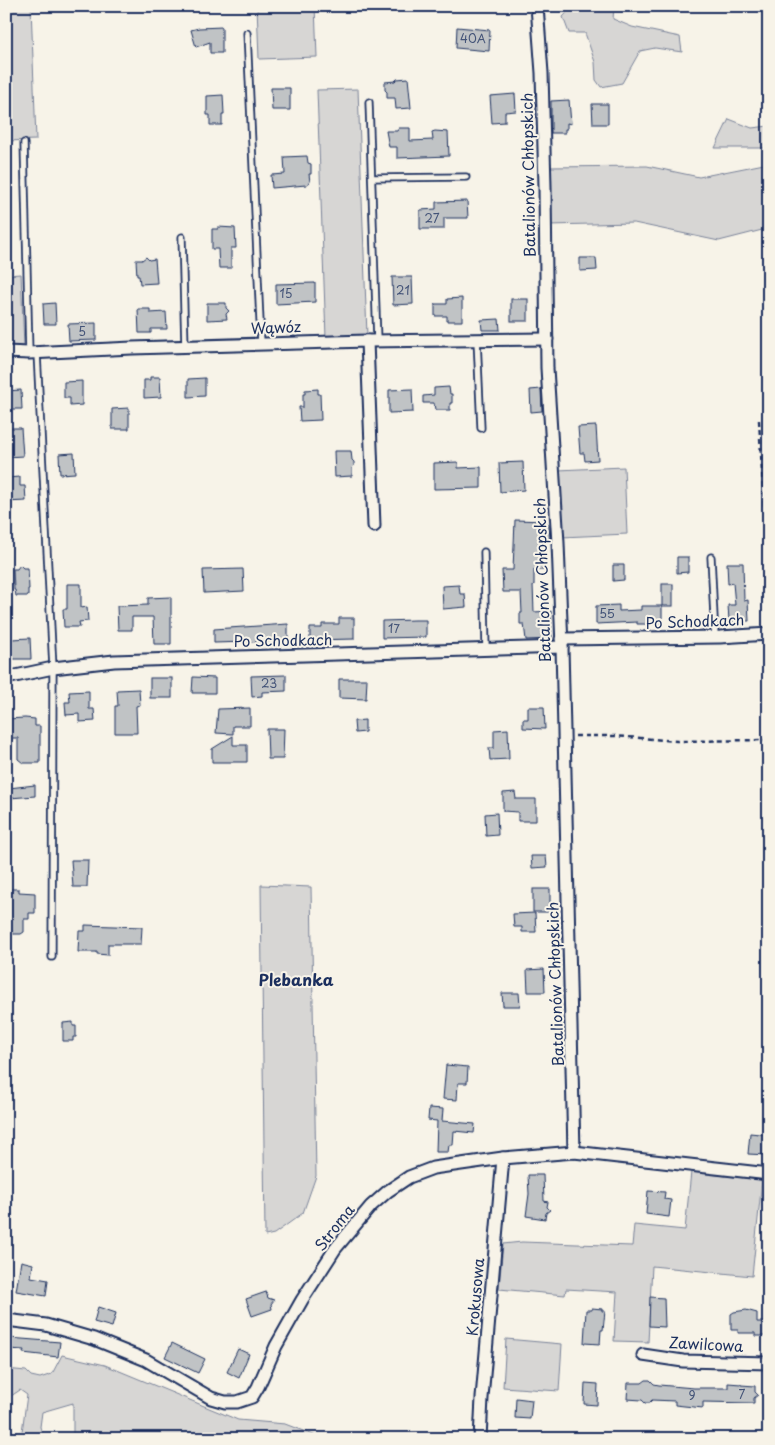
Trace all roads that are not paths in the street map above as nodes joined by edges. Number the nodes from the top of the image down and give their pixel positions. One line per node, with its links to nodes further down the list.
1 (537, 6): 9 (street, Batalionów Chłopskich)
2 (247, 33): 11 (lane)
3 (369, 102): 6 (lane)
4 (24, 143): 14 (lane)
5 (466, 176): 6 (lane)
6 (372, 178): 10 (lane)
7 (182, 237): 12 (lane)
8 (478, 339): 9 (street, Wąwóz); 10 (street, Wąwóz); 15 (lane)
9 (547, 339): 21 (street, Batalionów Chłopskich)
10 (372, 341): 11 (street, Wąwóz); 16 (street)
11 (261, 344): 12 (street, Wąwóz)
12 (185, 346): 14 (street, Wąwóz)
13 (6, 352): 14 (street, Wąwóz)
14 (33, 353): 23 (lane)
15 (481, 428)
16 (374, 526)
17 (484, 552): 22 (lane)
18 (711, 557): 20 (lane)
19 (769, 634): 20 (street, Po Schodkach)
20 (714, 637): 21 (street, Po Schodkach)
21 (561, 643): 22 (street, Po Schodkach); 26 (street, Batalionów Chłopskich)
22 (486, 650): 23 (street, Po Schodkach)
23 (53, 668): 24 (street, Po Schodkach); 25 (lane)
24 (6, 678)
25 (52, 957)
26 (574, 1152): 27 (street, Stroma); 28 (street, Stroma)
27 (503, 1158): 29 (street, Stroma); 32 (street, Krokusowa)
28 (769, 1174)
29 (6, 1320)
30 (642, 1355): 31 (street, Zawilcowa)
31 (769, 1363)
32 (480, 1439)

